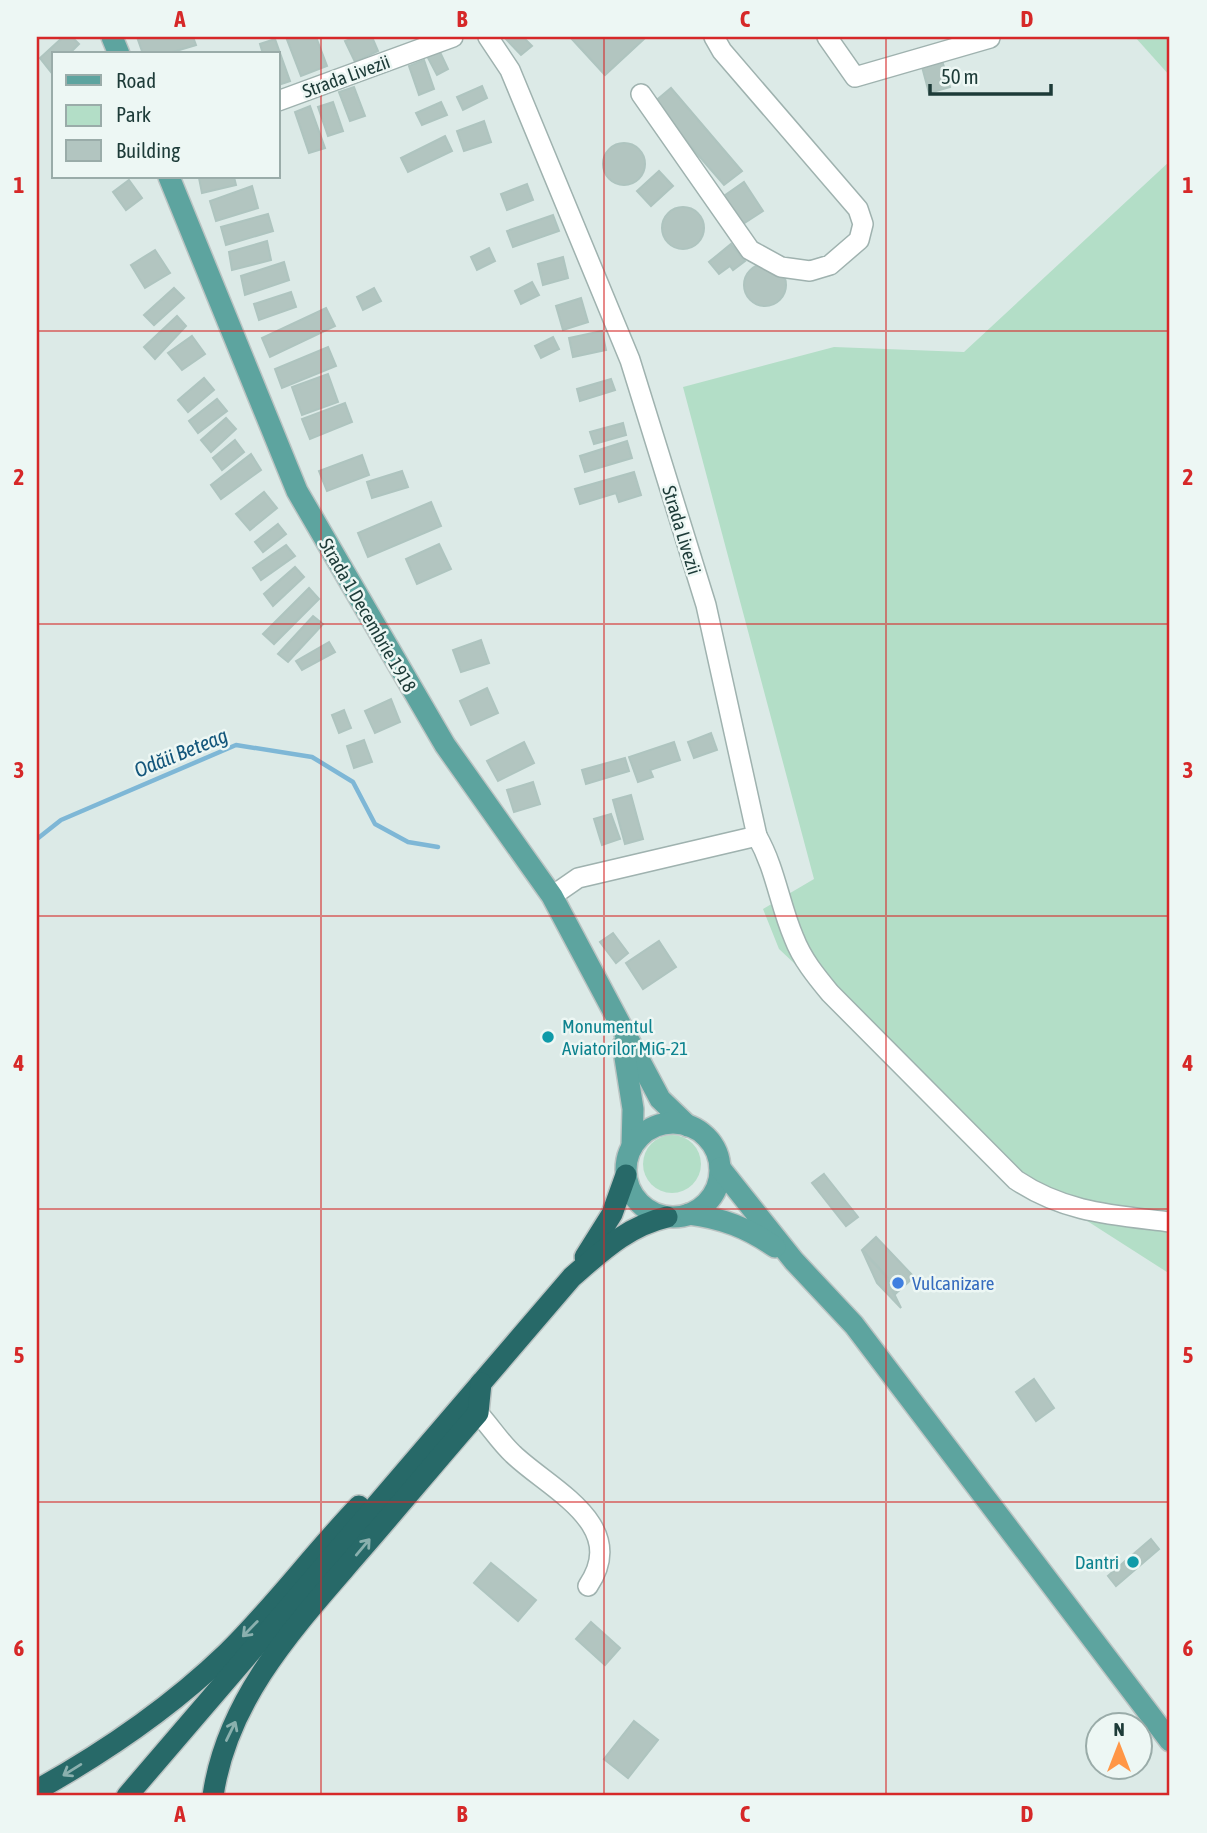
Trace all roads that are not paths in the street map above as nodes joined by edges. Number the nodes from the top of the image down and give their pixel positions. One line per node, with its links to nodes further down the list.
1 (453, 37): 7 (street, Strada Livezii)
2 (488, 37): 9 (street, Strada Livezii)
3 (714, 37): 6 (street)
4 (827, 37): 5 (street)
5 (990, 38)
6 (641, 94)
7 (280, 100)
8 (169, 178): 10 (main road, Strada 1 Decembrie 1918)
9 (757, 836): 10 (street); 18 (street, Strada Livezii)
10 (552, 896): 11 (main road, Strada 1 Decembrie 1918)
11 (619, 1026): 12 (main road, Strada 1 Decembrie 1918); 13 (main road, Strada 1 Decembrie 1918)
12 (688, 1126): 13 (main road); 14 (main road)
13 (632, 1147): 15 (main road)
14 (720, 1168): 16 (main road); 19 (main road)
15 (626, 1175): 17 (main road); 20 (highway)
16 (689, 1214): 17 (main road); 19 (main road)
17 (667, 1217): 20 (highway)
18 (1170, 1222)
19 (794, 1261): 24 (main road)
20 (572, 1277): 21 (highway)
21 (481, 1383): 22 (highway); 25 (highway, one-way to 25); 26 (highway)
22 (478, 1413): 23 (street); 27 (highway, one-way to 22)
23 (587, 1586)
24 (1170, 1741)
25 (37, 1790)
26 (127, 1796)
27 (213, 1796)

